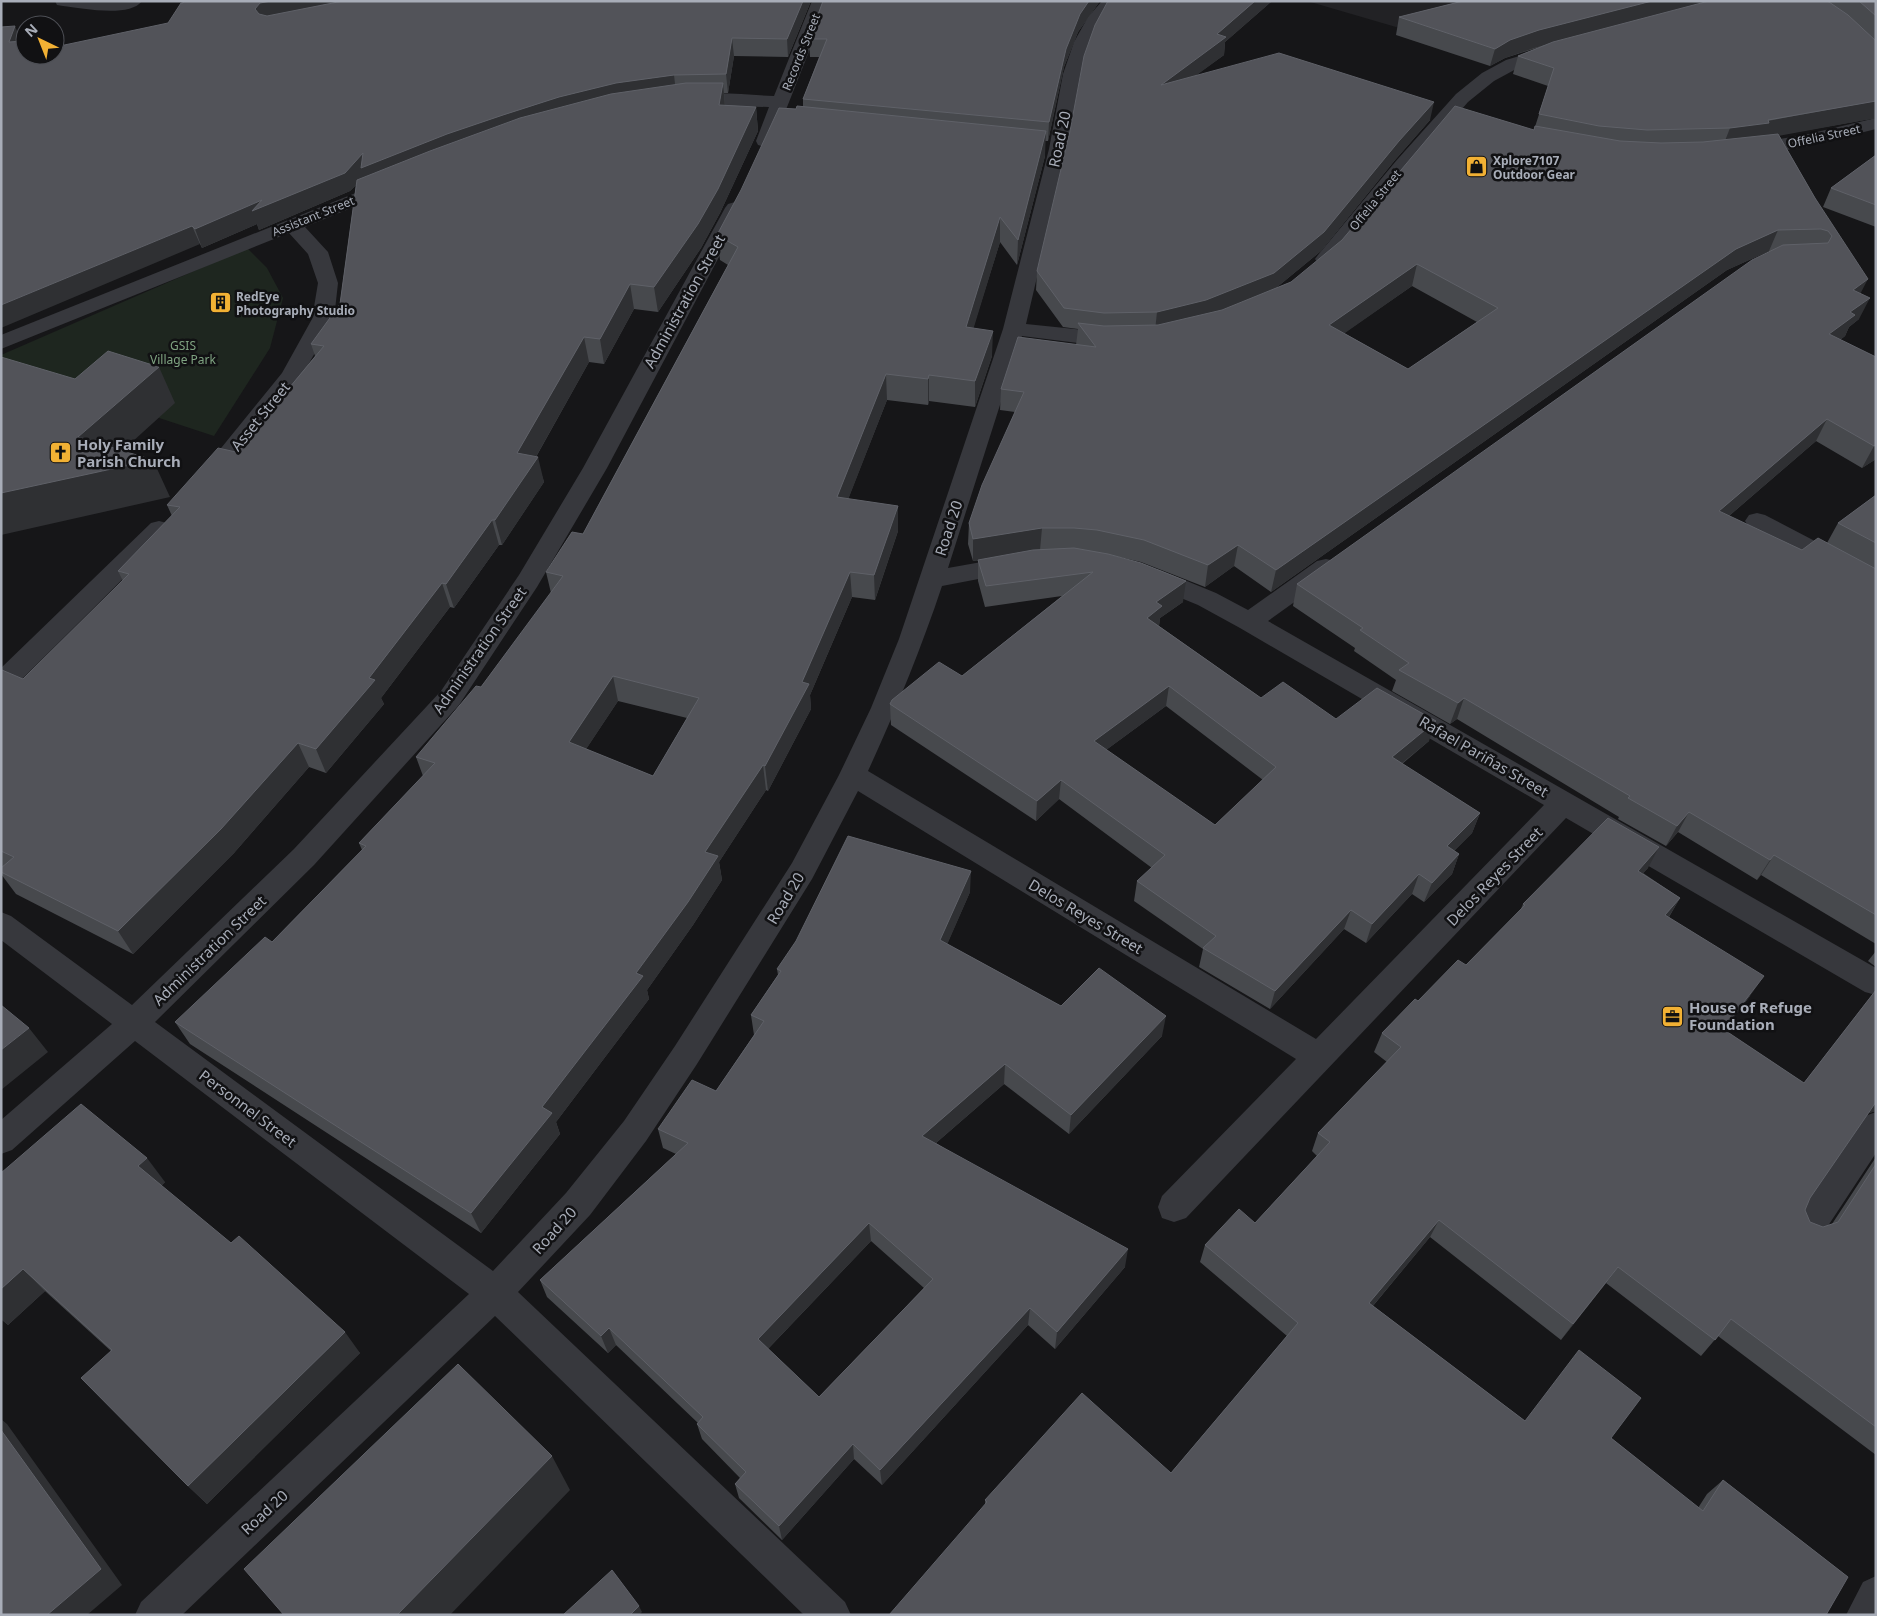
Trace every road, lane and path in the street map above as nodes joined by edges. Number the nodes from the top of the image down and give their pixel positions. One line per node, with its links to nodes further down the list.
1 (63, 1): 2 (street)
2 (134, 1)
3 (821, 1): 7 (street, Records Street)
4 (1111, 1): 15 (street, Road 20)
5 (1569, 47): 14 (street, Offelia Street)
6 (673, 102): 7 (street)
7 (783, 115): 10 (street)
8 (1876, 123): 9 (street, Offelia Street)
9 (1734, 151)
10 (754, 164)
11 (406, 179): 13 (street, Assistant Street)
12 (743, 189): 32 (street, Administration Street)
13 (292, 225): 17 (street, Assistant Street); 18 (street, Asset Street)
14 (1307, 274)
15 (1014, 329): 16 (street); 24 (street, Road 20)
16 (1138, 339)
17 (1, 343)
18 (192, 495)
19 (172, 516): 27 (street)
20 (1757, 521): 25 (street)
21 (1346, 553): 26 (street)
22 (1042, 560): 24 (street)
23 (1124, 570): 26 (street, Rafael Pariñas Street)
24 (931, 579): 28 (street, Road 20)
25 (1876, 584)
26 (1249, 622): 29 (street, Rafael Pariñas Street)
27 (1, 684)
28 (853, 775): 33 (street, Delos Reyes Street); 38 (street, Road 20)
29 (1564, 802): 31 (street, Rafael Pariñas Street); 33 (street, Delos Reyes Street)
30 (1, 924): 32 (street, Personnel Street)
31 (1876, 983)
32 (134, 1023): 35 (street, Administration Street); 38 (street, Personnel Street)
33 (1319, 1057): 36 (street, Delos Reyes Street)
34 (1876, 1126): 37 (street)
35 (1, 1140)
36 (1174, 1207)
37 (1808, 1227)
38 (496, 1293): 40 (street, Road 20); 41 (street, Personnel Street)
39 (1876, 1595): 42 (street)
40 (154, 1615)
41 (832, 1615)
42 (1865, 1615)

